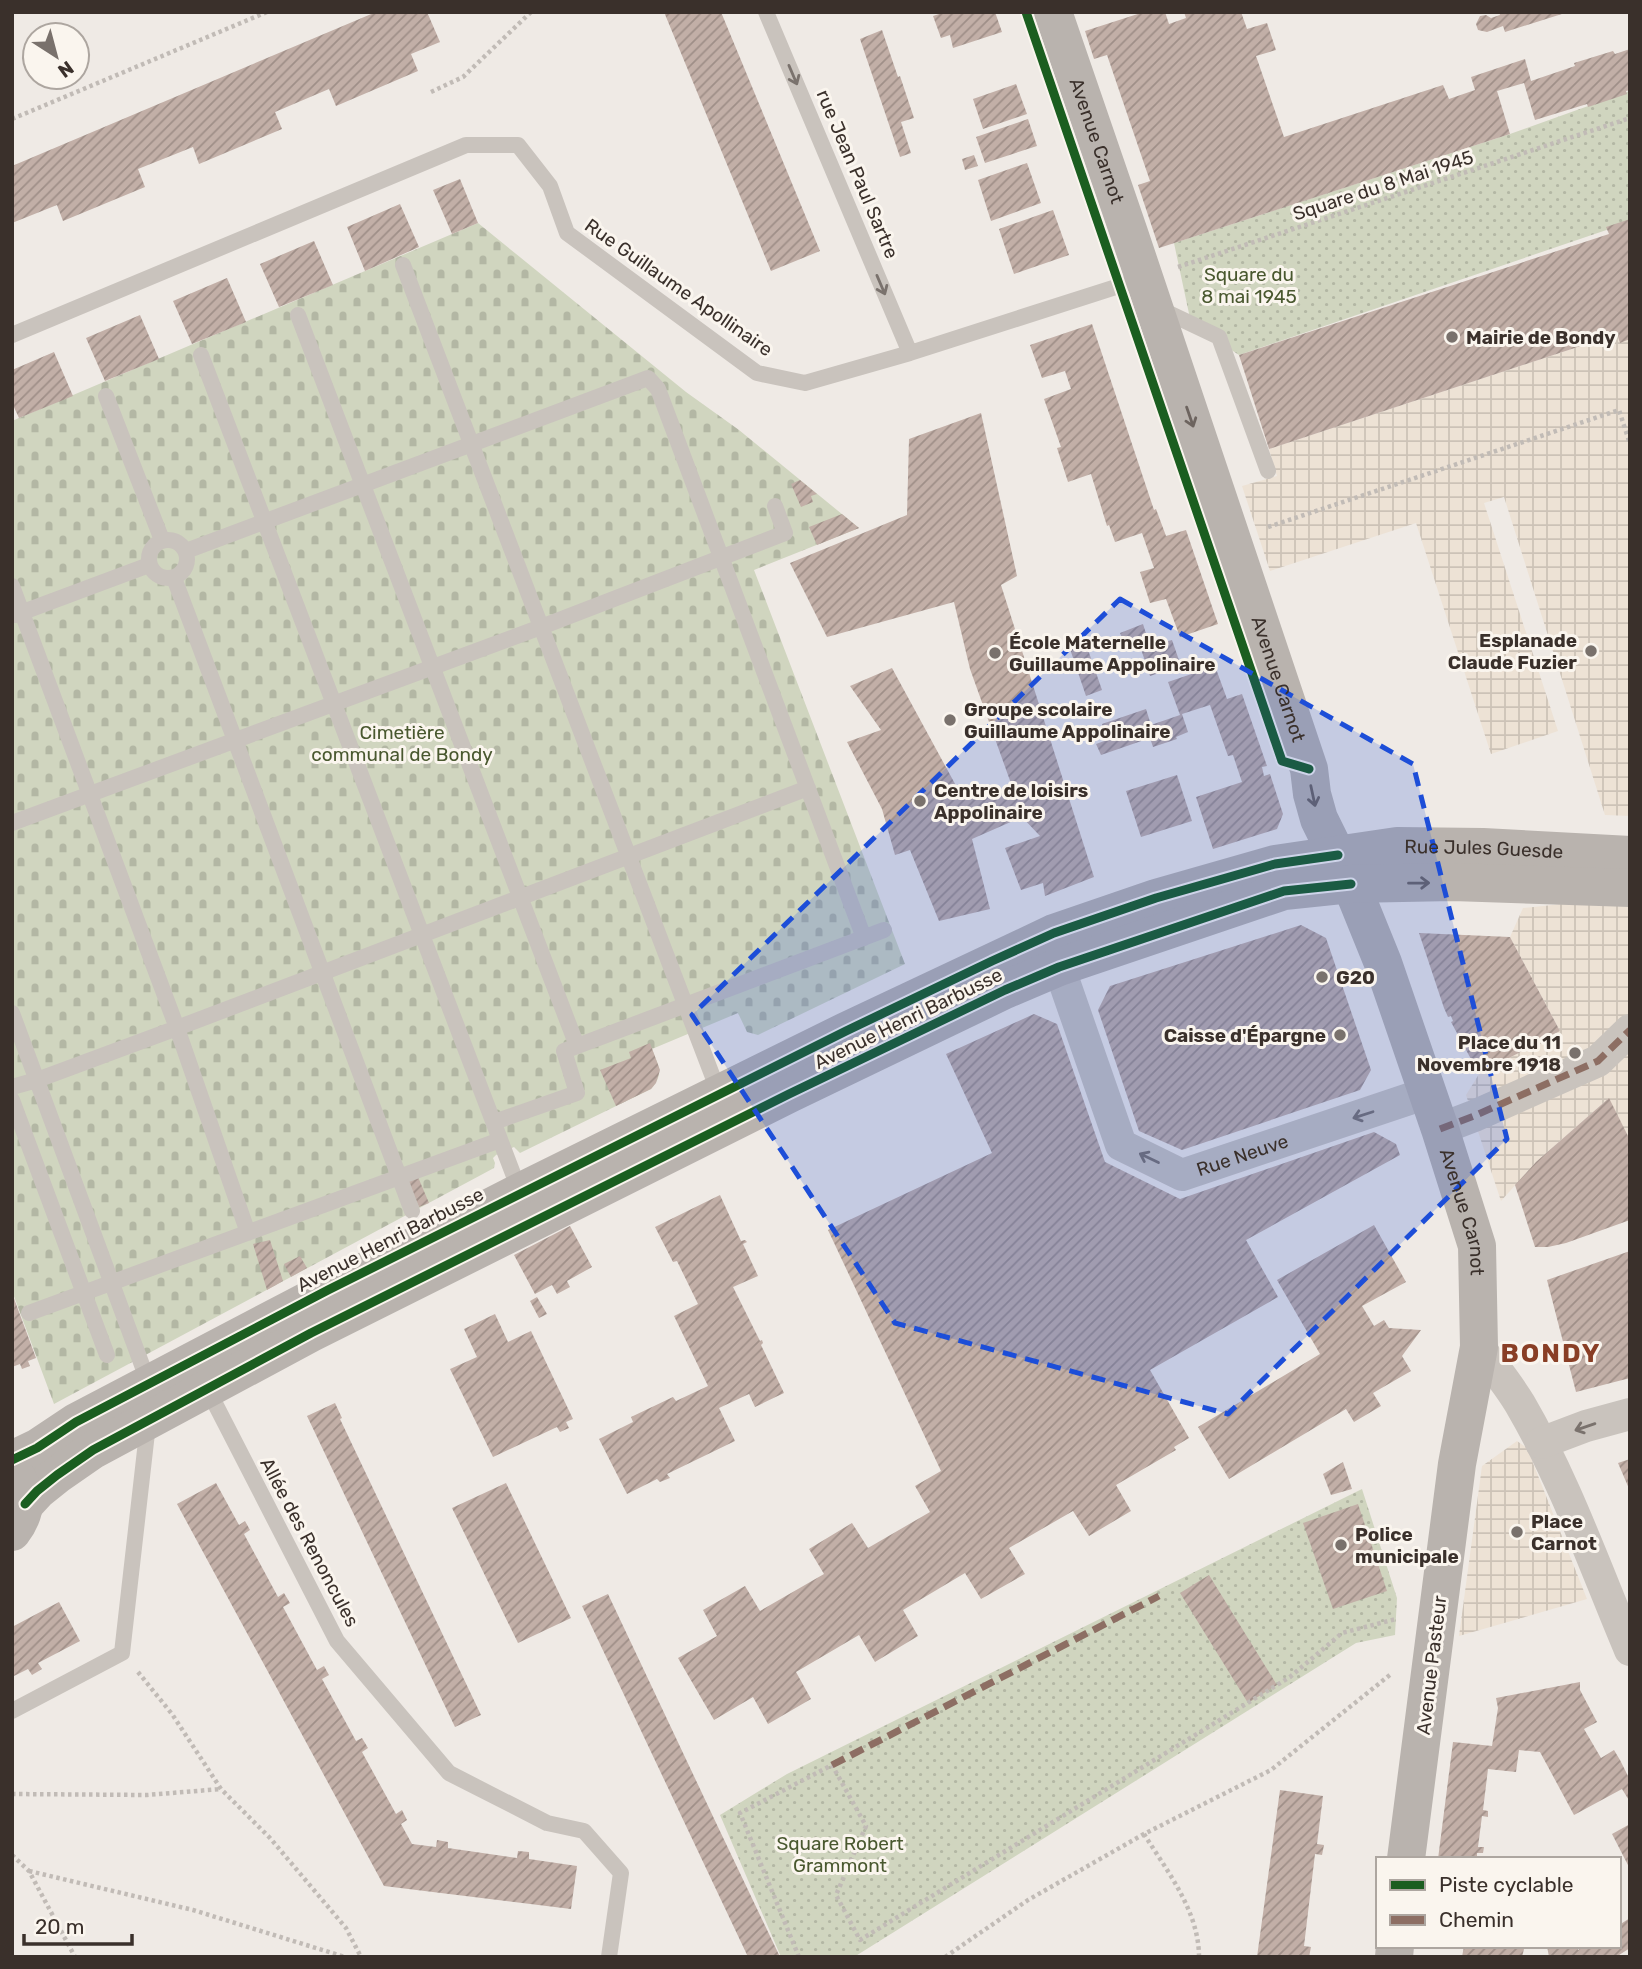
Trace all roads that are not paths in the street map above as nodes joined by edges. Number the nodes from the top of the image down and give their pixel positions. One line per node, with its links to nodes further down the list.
1 (766, 12): 8 (lane, rue Jean Paul Sartre, one-way to 8)
2 (1053, 12): 4 (street, Avenue Carnot)
3 (403, 265): 11 (lane)
4 (1148, 292): 7 (street, Avenue Carnot); 8 (lane, Rue Guillaume Apollinaire)
5 (298, 315): 13 (lane)
6 (12, 335): 8 (lane, Rue Guillaume Apollinaire)
7 (1182, 342): 12 (lane); 32 (street, Avenue Carnot, one-way to 32)
8 (910, 353)
9 (201, 355): 15 (lane)
10 (106, 396): 16 (lane)
11 (471, 444): 13 (lane); 18 (lane); 23 (lane)
12 (1268, 471)
13 (362, 484): 15 (lane); 24 (lane)
14 (775, 506): 18 (lane)
15 (264, 521): 17 (lane); 25 (lane)
16 (162, 540): 17 (lane); 19 (lane)
17 (186, 551): 20 (lane)
18 (722, 558): 23 (lane); 27 (lane)
19 (149, 565): 20 (lane); 22 (lane)
20 (174, 578): 26 (lane)
21 (12, 586): 22 (lane)
22 (17, 615): 28 (lane)
23 (541, 626): 24 (lane); 31 (lane)
24 (432, 667): 25 (lane); 34 (lane)
25 (334, 703): 26 (lane); 36 (lane)
26 (235, 740): 28 (lane); 39 (lane)
27 (808, 788): 31 (lane); 37 (lane)
28 (89, 794): 29 (lane); 42 (lane)
29 (12, 823)
30 (1630, 855): 32 (street, Rue Jules Guesde)
31 (628, 856): 34 (lane); 40 (lane)
32 (1344, 869): 33 (street, Rue Jules Guesde, one-way to 33); 38 (street, Avenue Henri Barbusse); 47 (street, Avenue Carnot); 48 (street, Avenue Henri Barbusse)
33 (1630, 888)
34 (520, 897): 36 (lane); 44 (lane)
35 (884, 930): 37 (lane)
36 (422, 934): 39 (lane); 50 (lane)
37 (864, 938): 40 (lane)
38 (1059, 967): 47 (street, Rue Neuve, one-way to 38); 62 (street, Avenue Henri Barbusse)
39 (322, 972): 42 (lane); 53 (lane)
40 (685, 1005): 44 (lane); 48 (lane)
41 (12, 1013): 45 (lane)
42 (177, 1028): 45 (lane); 56 (lane)
43 (1630, 1030): 51 (street)
44 (577, 1046): 50 (lane)
45 (37, 1080): 46 (lane); 57 (lane)
46 (12, 1087)
47 (1427, 1093): 51 (street, Avenue Carnot)
48 (719, 1094): 54 (street, Avenue Henri Barbusse)
49 (12, 1100): 58 (lane)
50 (494, 1122): 52 (lane)
51 (1440, 1129): 60 (street, Avenue Carnot)
52 (500, 1140): 53 (lane); 54 (lane)
53 (400, 1177): 55 (lane); 56 (lane)
54 (520, 1192): 63 (street, Avenue Henri Barbusse)
55 (412, 1211)
56 (248, 1233): 57 (lane)
57 (112, 1283): 58 (lane); 63 (lane)
58 (84, 1293): 59 (lane); 61 (lane)
59 (29, 1313)
60 (1479, 1347): 65 (street); 70 (street, Avenue Pasteur)
61 (107, 1355)
62 (207, 1388): 63 (street, Avenue Henri Barbusse); 71 (lane, Allée des Renoncules)
63 (149, 1402): 66 (street, Avenue Henri Barbusse); 67 (street, Avenue Henri Barbusse); 69 (lane)
64 (1630, 1414): 65 (street, one-way to 65)
65 (1541, 1443): 68 (street)
66 (12, 1460)
67 (17, 1502)
68 (1630, 1650)
69 (12, 1711)
70 (1406, 1857)
71 (609, 1957)

